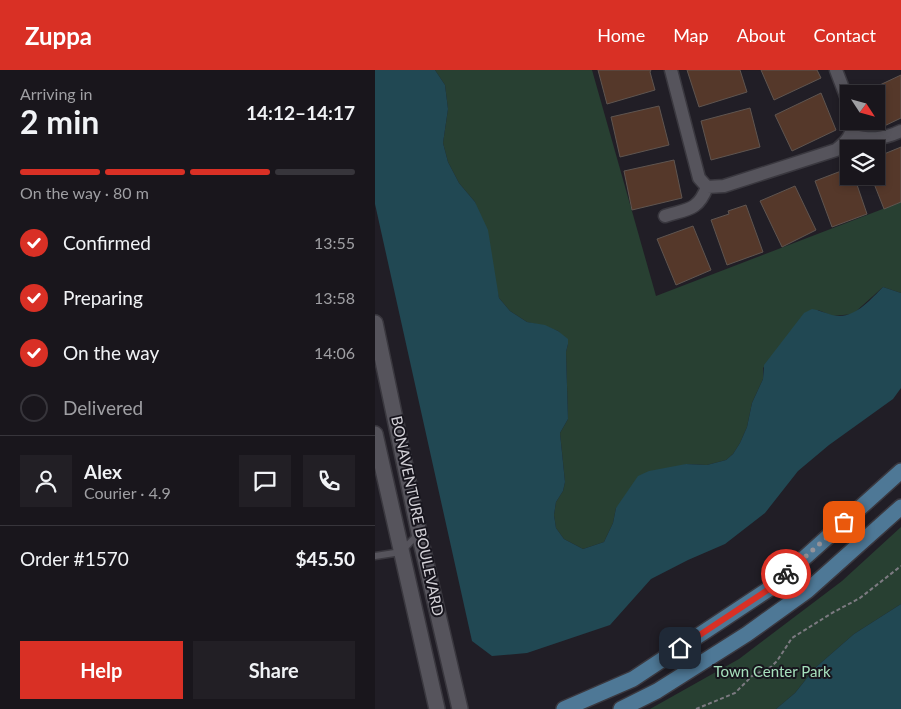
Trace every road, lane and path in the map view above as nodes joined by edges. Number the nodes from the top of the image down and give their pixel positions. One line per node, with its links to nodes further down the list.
1 (671, 70): 7 (street)
2 (836, 70): 3 (street)
3 (842, 85)
4 (853, 130): 6 (street)
5 (901, 131): 6 (street)
6 (850, 135): 7 (street)
7 (707, 187): 8 (street)
8 (665, 216)
9 (375, 323): 13 (main road, BONAVENTURE BOULEVARD)
10 (375, 434): 14 (main road, BONAVENTURE BOULEVARD)
11 (901, 471): 19 (main road)
12 (901, 507): 20 (main road)
13 (419, 533): 14 (lane); 18 (main road, BONAVENTURE BOULEVARD)
14 (401, 552): 15 (lane); 17 (main road, BONAVENTURE BOULEVARD)
15 (375, 556)
16 (901, 566): 21 (path)
17 (437, 709)
18 (460, 709)
19 (564, 709)
20 (621, 709)
21 (696, 709)

